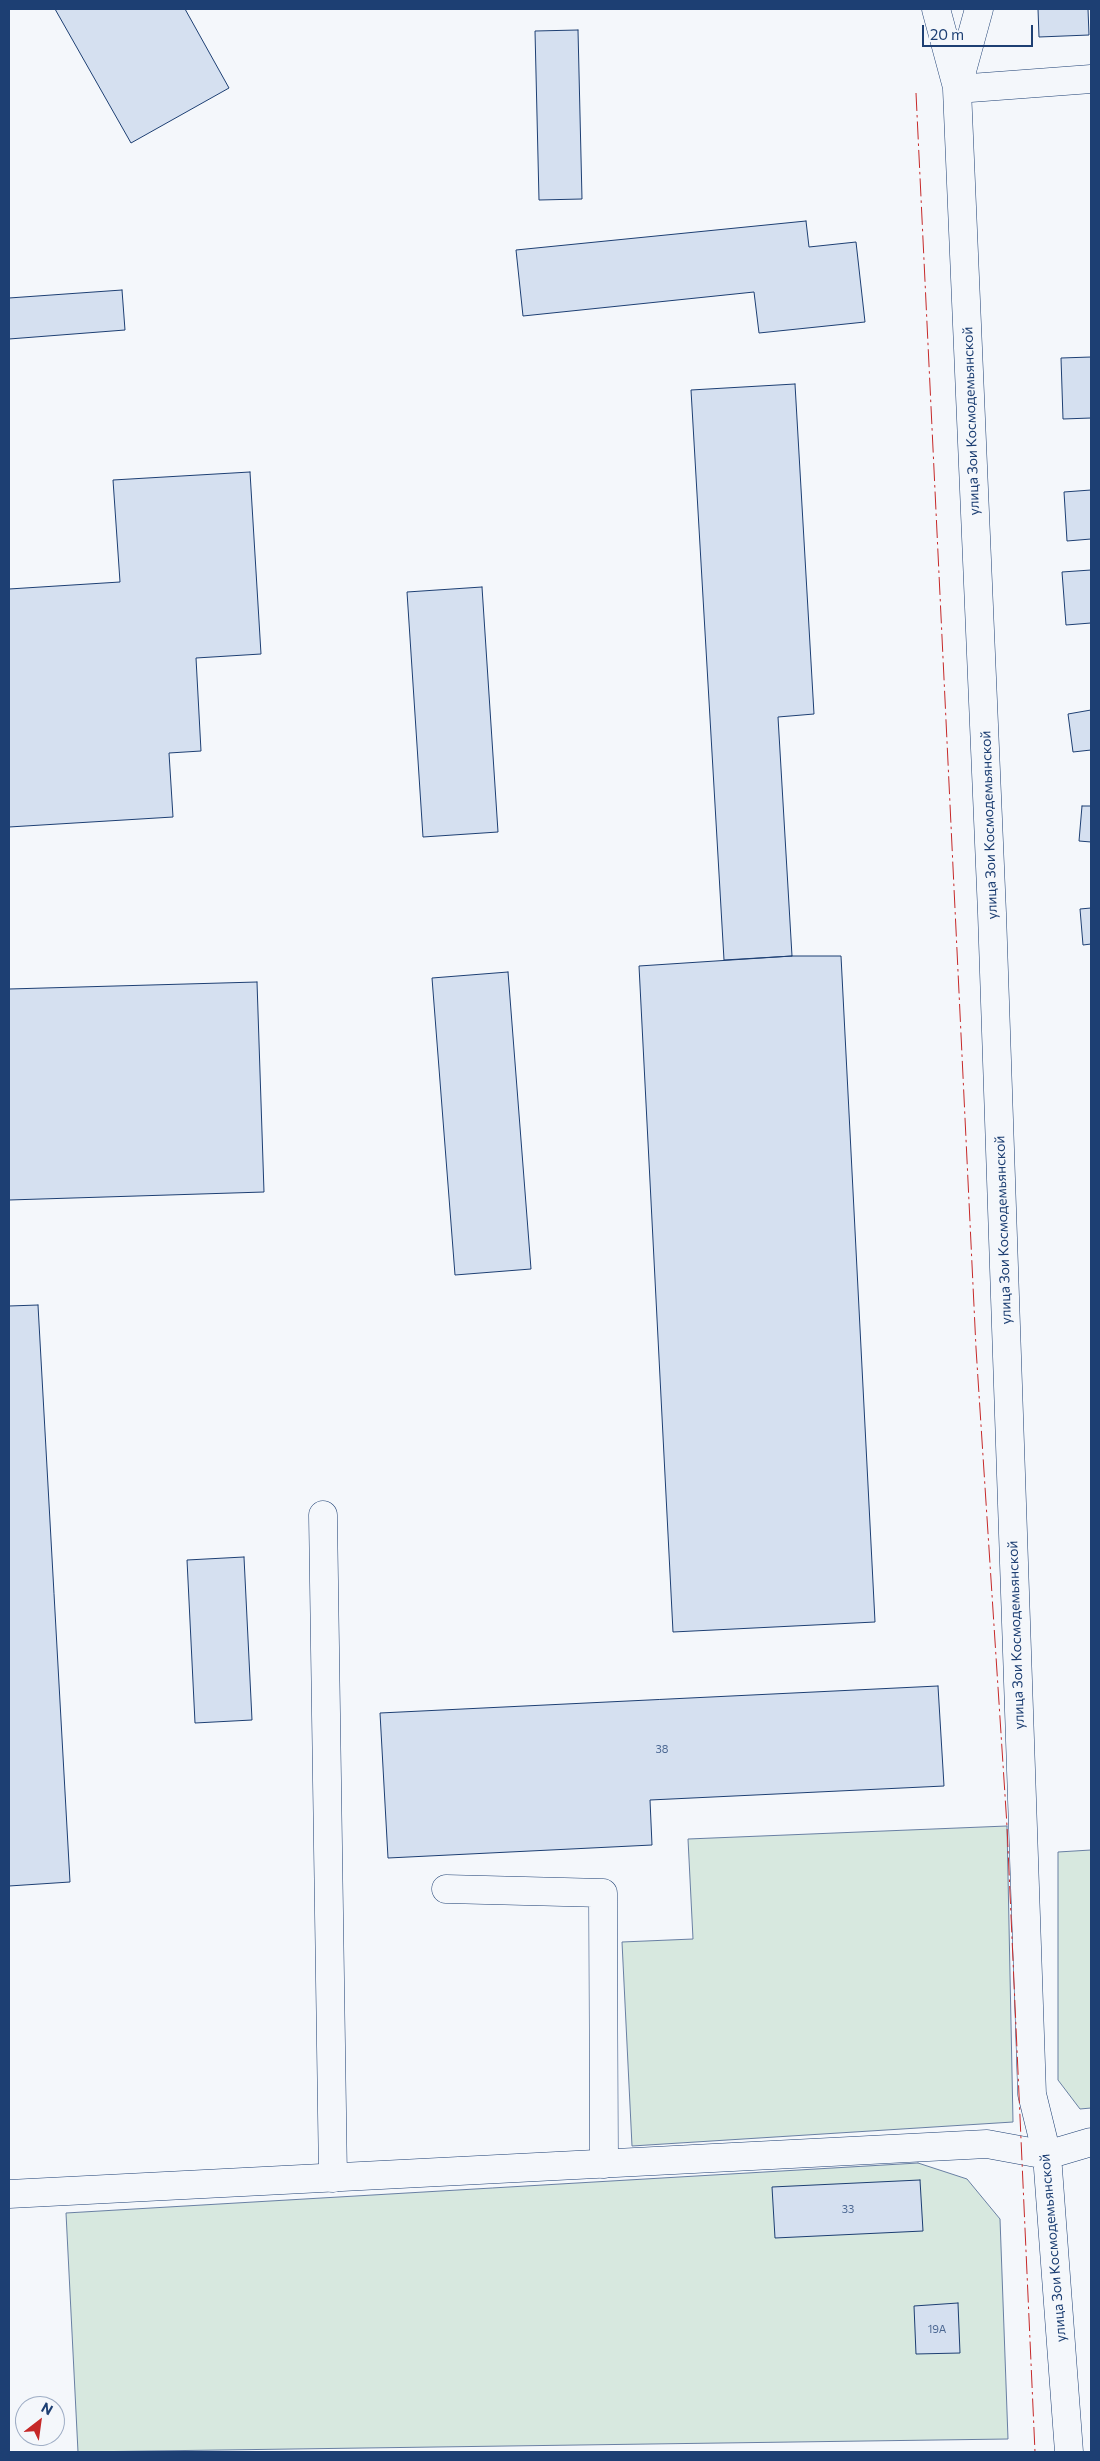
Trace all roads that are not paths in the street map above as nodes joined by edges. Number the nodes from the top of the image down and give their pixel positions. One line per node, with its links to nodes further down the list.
1 (936, 9): 4 (street)
2 (979, 9): 4 (street, улица Зои Космодемьянской)
3 (1091, 79): 4 (street)
4 (957, 89): 8 (street, улица Зои Космодемьянской)
5 (323, 1515): 10 (street)
6 (446, 1889): 9 (street)
7 (1091, 2142): 8 (street)
8 (1047, 2155): 9 (street); 12 (street, улица Зои Космодемьянской)
9 (604, 2164): 10 (street)
10 (333, 2178): 11 (street)
11 (9, 2194)
12 (1069, 2452)

